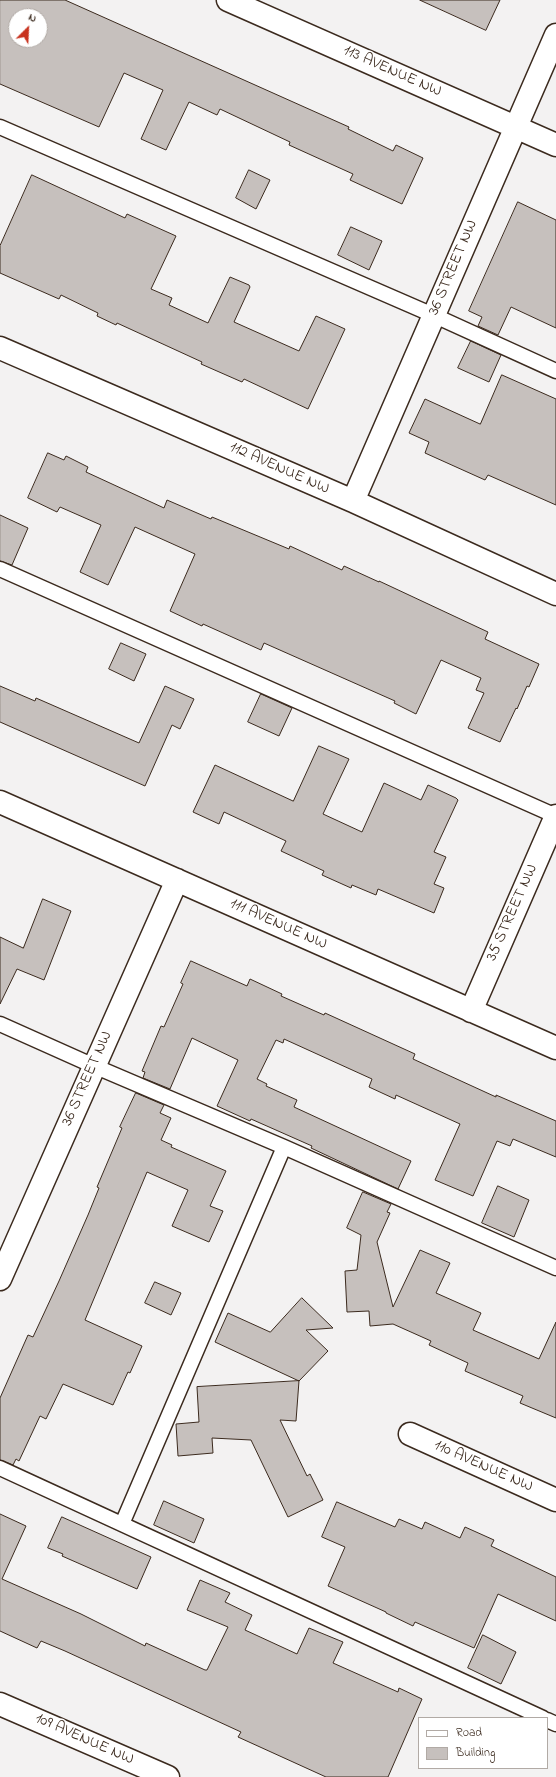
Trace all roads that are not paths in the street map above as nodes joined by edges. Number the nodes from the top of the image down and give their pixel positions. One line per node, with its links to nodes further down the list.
1 (228, 0): 3 (street, 113 AVENUE NW)
2 (556, 35): 3 (street, 36 STREET NW)
3 (516, 126): 5 (street, 113 AVENUE NW); 6 (street, 36 STREET NW)
4 (0, 127): 6 (lane)
5 (556, 144)
6 (433, 315): 8 (lane); 9 (street, 36 STREET NW)
7 (0, 348): 9 (street, 112 AVENUE NW)
8 (556, 371)
9 (353, 501): 11 (street, 112 AVENUE NW)
10 (0, 569): 13 (lane)
11 (556, 594)
12 (0, 802): 14 (street, 111 AVENUE NW)
13 (556, 816): 15 (street, 35 STREET NW)
14 (177, 880): 15 (street, 111 AVENUE NW); 18 (street, 36 STREET NW)
15 (471, 1011): 17 (street, 111 AVENUE NW)
16 (0, 1024): 18 (lane)
17 (556, 1048)
18 (94, 1066): 19 (lane); 20 (street, 36 STREET NW)
19 (284, 1147): 21 (lane); 26 (lane)
20 (6, 1250): 22 (street, 36 STREET NW)
21 (556, 1268)
22 (0, 1279)
23 (410, 1434): 25 (street, 110 AVENUE NW)
24 (0, 1468): 26 (lane)
25 (556, 1500)
26 (122, 1524): 28 (lane)
27 (0, 1704): 29 (street, 109 AVENUE NW)
28 (541, 1717)
29 (168, 1777)

